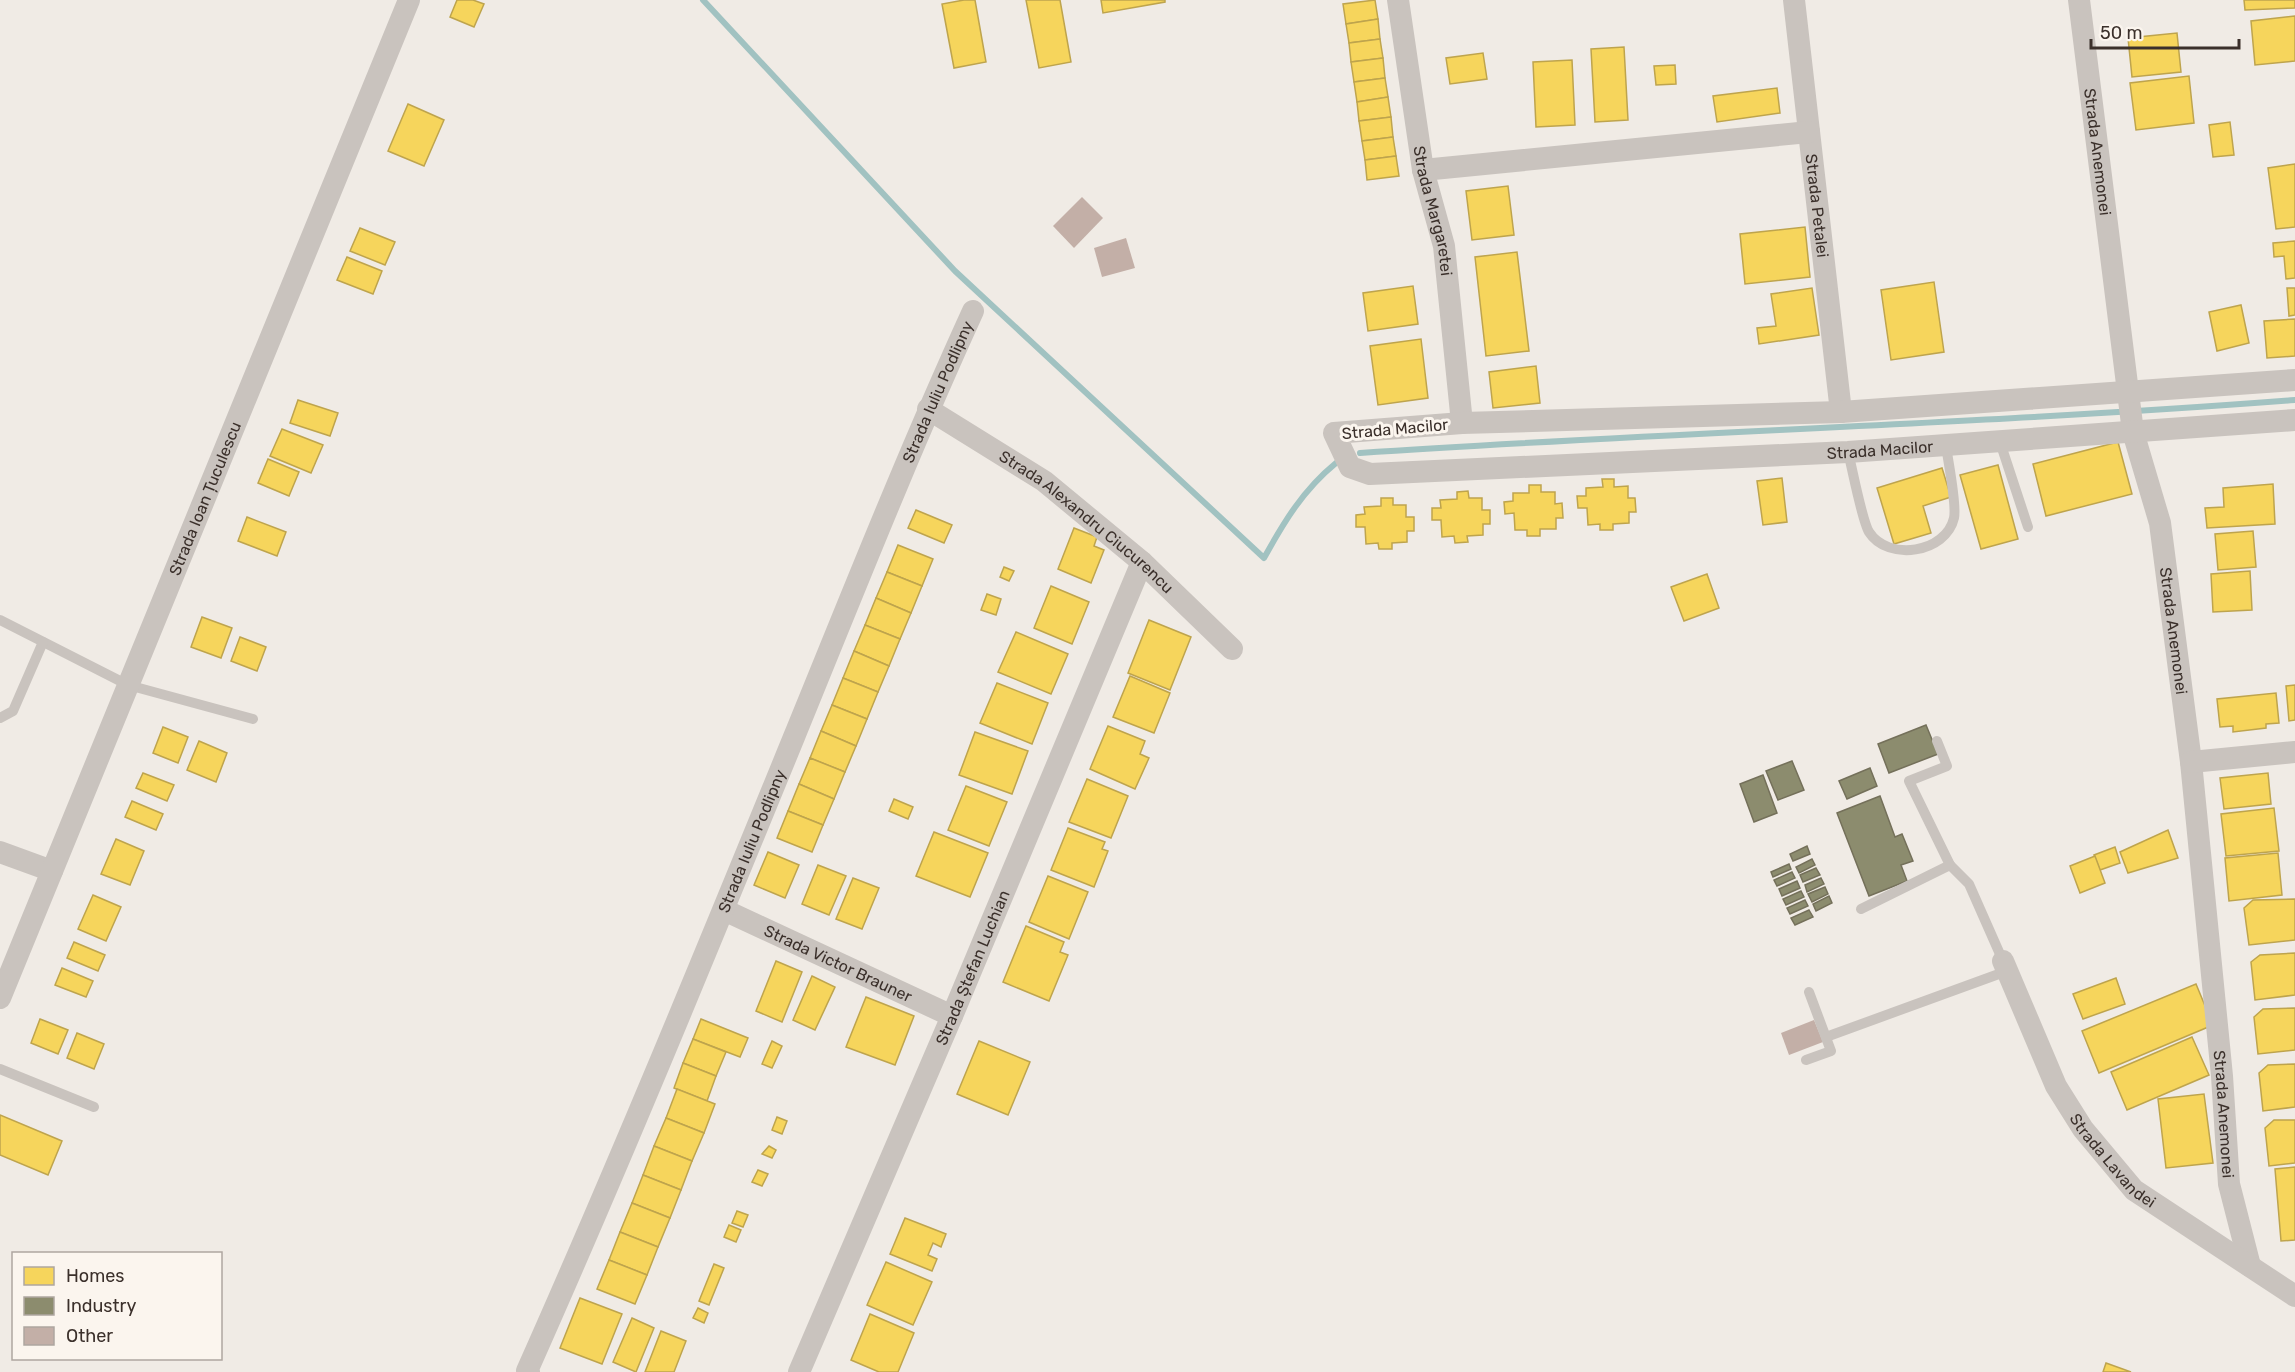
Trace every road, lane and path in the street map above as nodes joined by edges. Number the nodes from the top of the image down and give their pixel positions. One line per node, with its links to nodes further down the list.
1 (410, 0): 23 (street, Strada Ioan Țuculescu)
2 (1398, 0): 6 (street, Strada Margaretei)
3 (1794, 0): 5 (street, Strada Petalei)
4 (2079, 0): 9 (street, Strada Anemonei)
5 (1809, 132): 6 (street); 11 (street, Strada Petalei)
6 (1423, 170): 13 (street, Strada Margaretei)
7 (973, 311): 10 (street, Strada Iuliu Podlipny)
8 (2295, 380): 9 (street, Strada Macilor)
9 (2130, 396): 11 (street, Strada Macilor); 14 (street, Strada Anemonei)
10 (928, 409): 19 (street, Strada Alexandru Ciucurencu); 33 (street, Strada Iuliu Podlipny)
11 (1840, 412): 13 (street, Strada Macilor)
12 (2295, 420): 14 (street, Strada Macilor)
13 (1462, 423): 17 (street, Strada Macilor)
14 (2133, 429): 15 (street, Strada Macilor); 28 (street, Strada Anemonei)
15 (2000, 442): 16 (street, Strada Macilor); 18 (lane)
16 (1946, 445): 17 (street, Strada Macilor); 17 (lane)
17 (1848, 452)
18 (2028, 527)
19 (1142, 562): 22 (street, Strada Alexandru Ciucurencu); 37 (street, Strada Ștefan Luchian)
20 (0, 620): 21 (lane)
21 (44, 642): 23 (lane); 24 (lane)
22 (1232, 649)
23 (128, 685): 25 (lane); 31 (street, Strada Ioan Țuculescu)
24 (0, 718)
25 (253, 719)
26 (1937, 741): 30 (lane)
27 (2295, 752): 28 (street)
28 (2191, 762): 42 (street, Strada Anemonei)
29 (0, 852): 31 (street)
30 (1950, 865): 32 (lane); 34 (lane)
31 (52, 871): 36 (street, Strada Ioan Țuculescu)
32 (1861, 909)
33 (724, 910): 37 (street, Strada Victor Brauner); 44 (street, Strada Iuliu Podlipny)
34 (2005, 966): 38 (lane); 42 (street, Strada Lavandei)
35 (1809, 993): 38 (lane)
36 (0, 998)
37 (952, 1016): 45 (street, Strada Ștefan Luchian)
38 (1826, 1037): 39 (lane)
39 (1806, 1060)
40 (0, 1069): 41 (lane)
41 (94, 1107)
42 (2250, 1266): 43 (street, Strada Lavandei)
43 (2295, 1296)
44 (527, 1372)
45 (799, 1372)

